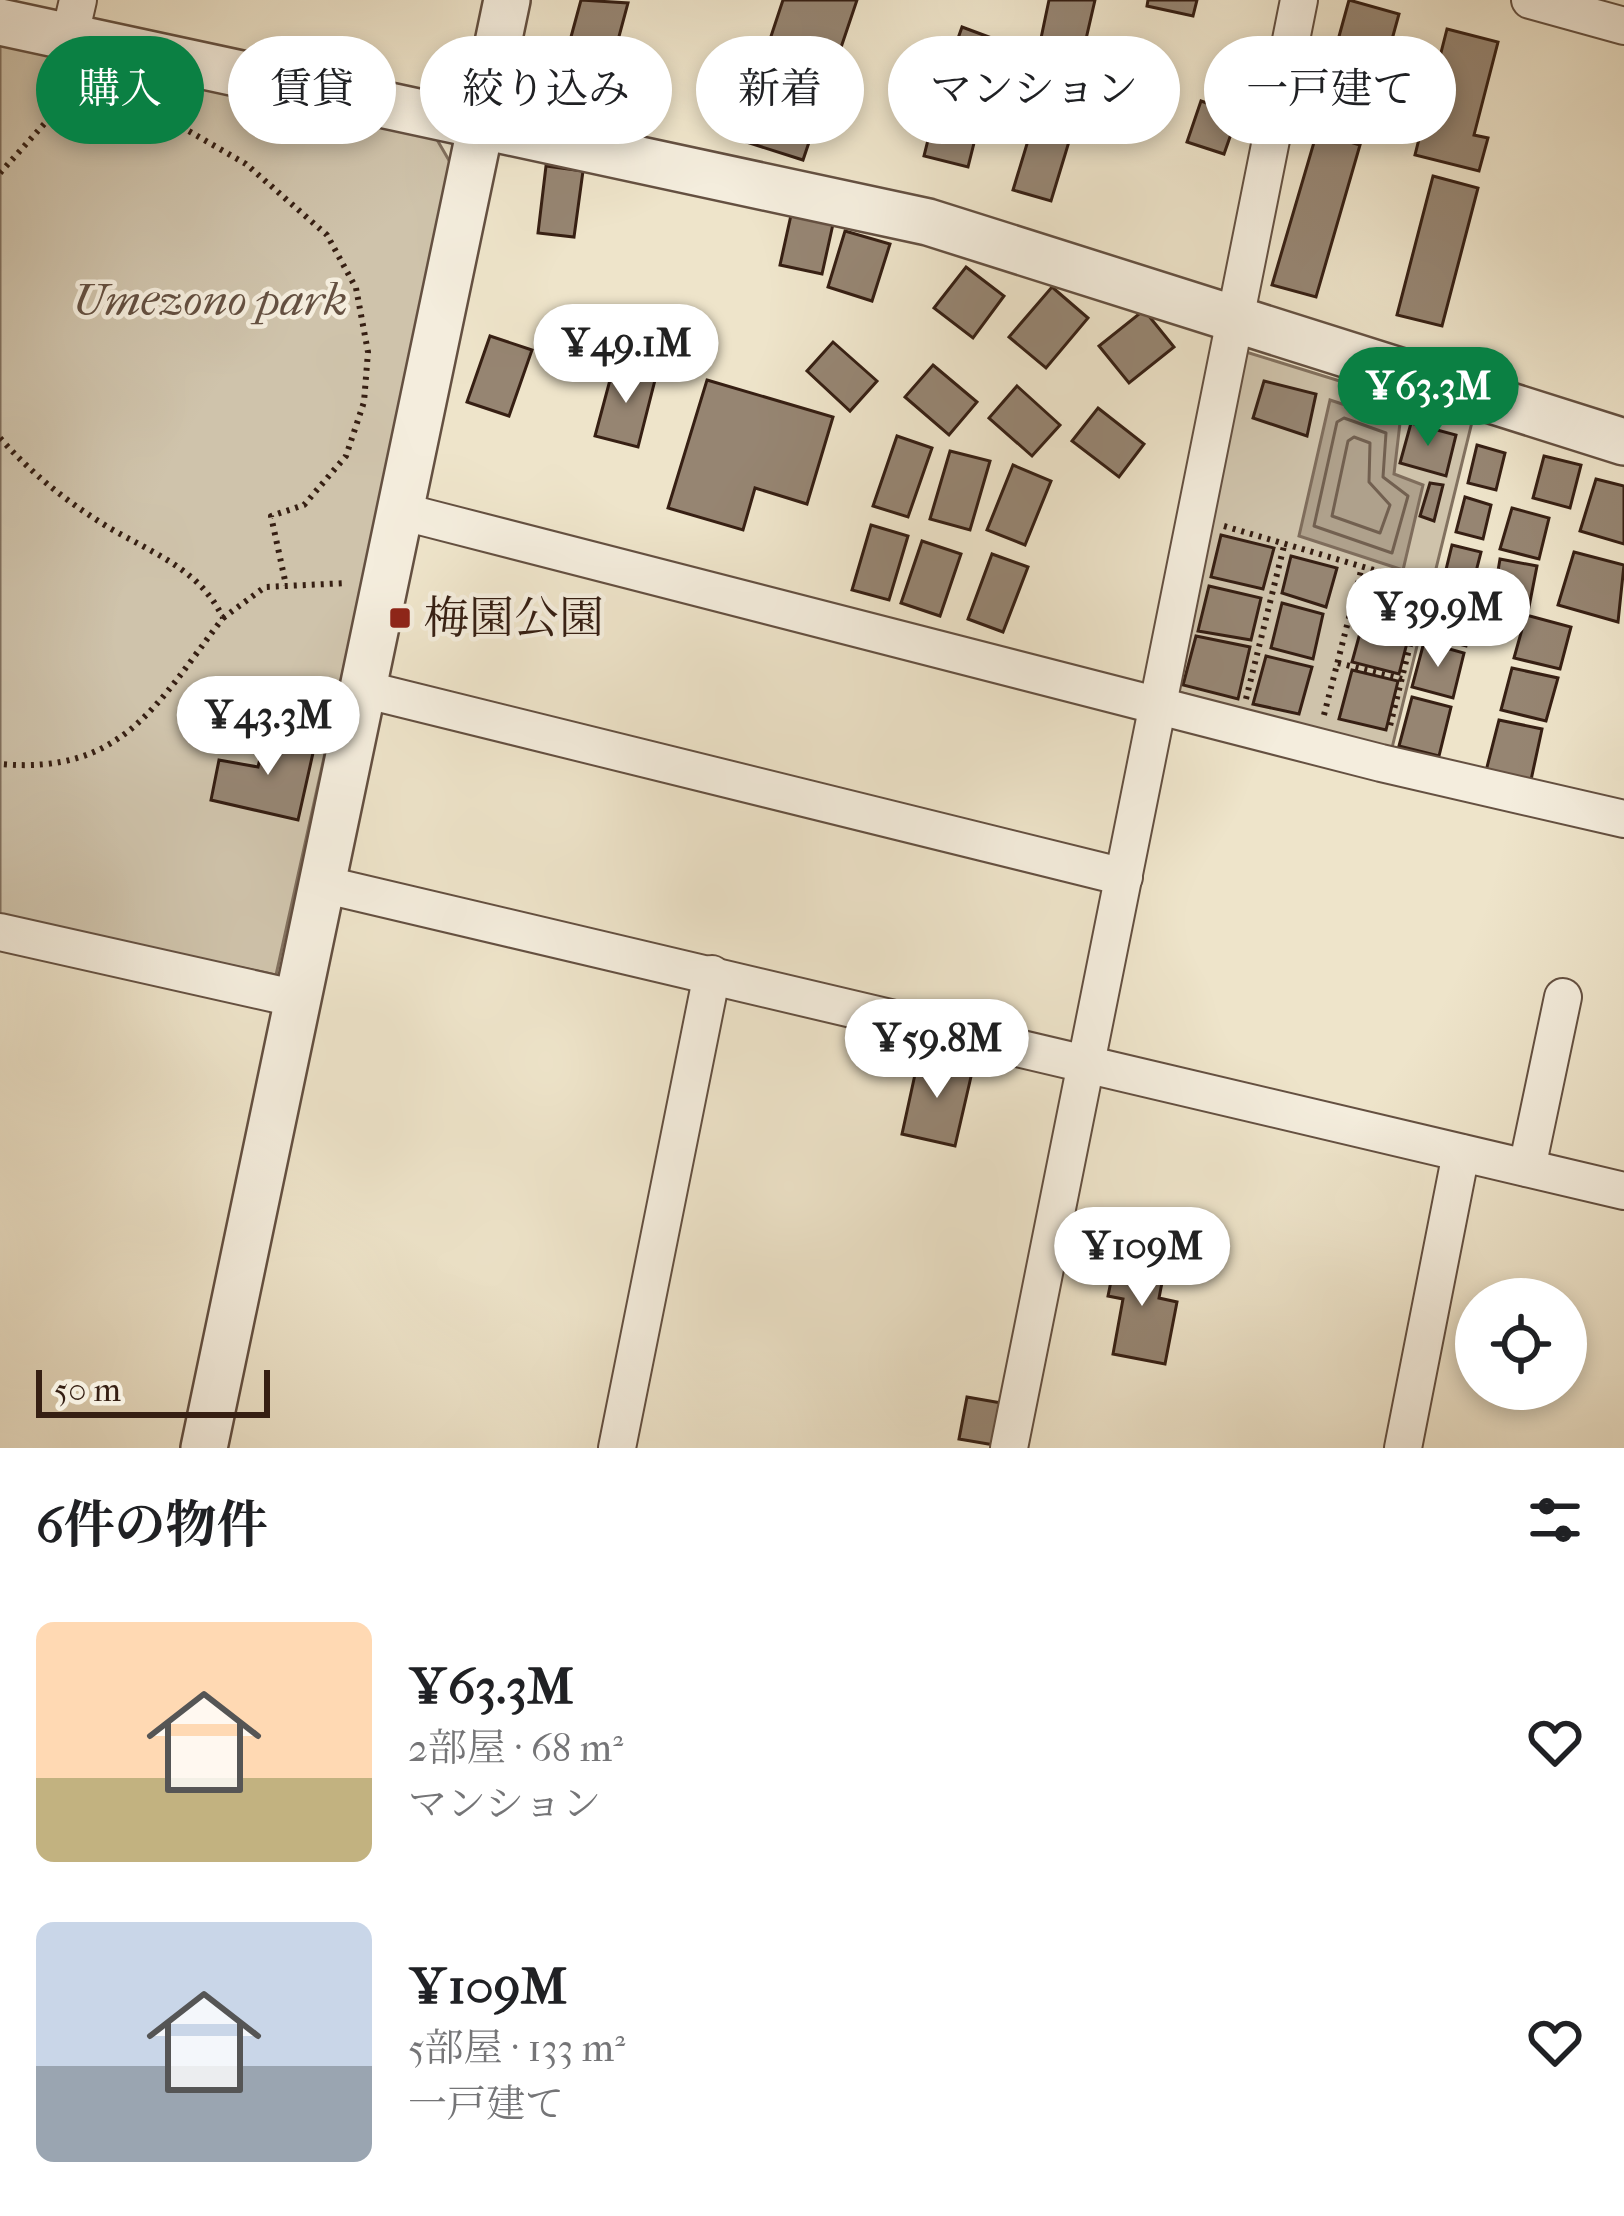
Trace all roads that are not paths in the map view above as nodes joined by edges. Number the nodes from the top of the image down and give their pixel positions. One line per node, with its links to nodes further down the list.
1 (507, 0): 7 (street)
2 (1299, 0): 11 (street)
3 (1530, 0): 6 (street)
4 (74, 18): 5 (street); 8 (street)
5 (0, 22)
6 (1624, 26)
7 (500, 36)
8 (420, 110)
9 (477, 144): 13 (street)
10 (565, 144): 11 (street)
11 (1234, 319): 12 (street); 15 (street)
12 (1624, 442)
13 (400, 511): 14 (street); 15 (street)
14 (363, 689): 17 (street); 18 (street)
15 (1157, 701): 16 (street); 17 (street)
16 (1624, 819)
17 (1124, 877): 23 (street)
18 (322, 884): 20 (street); 22 (street)
19 (0, 932): 22 (street)
20 (712, 974): 23 (street); 28 (street)
21 (1563, 997): 25 (street)
22 (298, 999): 27 (street)
23 (1086, 1064): 24 (street); 29 (street)
24 (1461, 1154): 25 (street); 30 (street)
25 (1527, 1168): 26 (street)
26 (1624, 1190)
27 (204, 1448)
28 (616, 1448)
29 (1009, 1448)
30 (1403, 1448)

